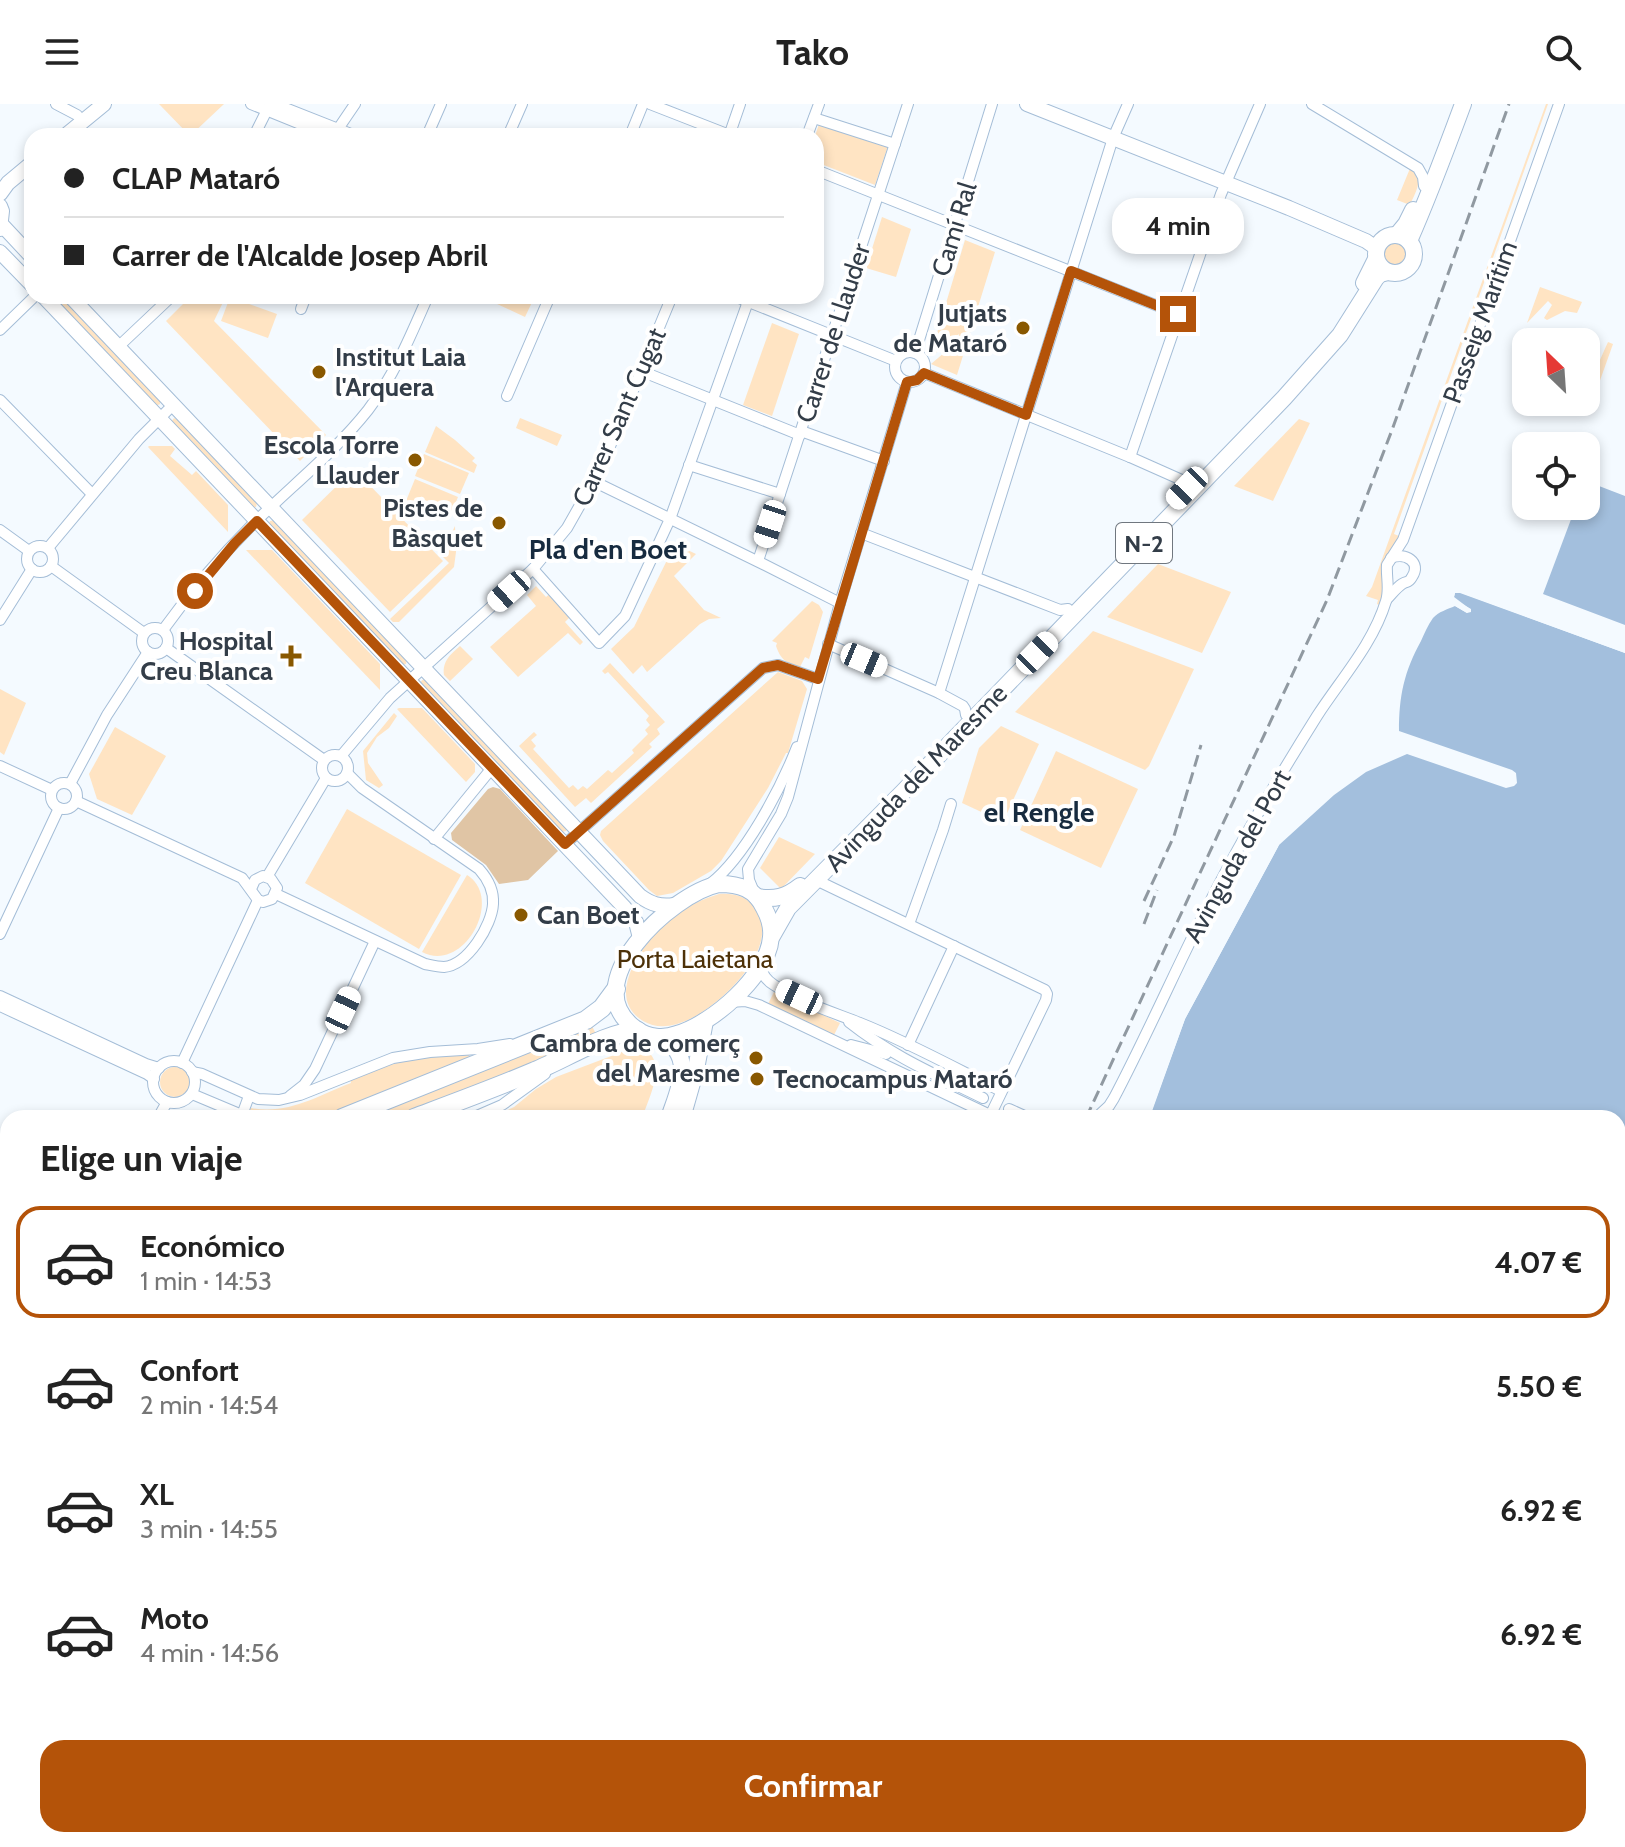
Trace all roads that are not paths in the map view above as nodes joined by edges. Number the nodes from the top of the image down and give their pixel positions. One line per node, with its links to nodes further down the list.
1 (56, 104): 22 (street)
2 (104, 104): 22 (street)
3 (251, 104): 20 (street)
4 (355, 104): 26 (street)
5 (441, 104): 27 (street)
6 (522, 104): 28 (street)
7 (643, 104): 29 (street)
8 (650, 104): 30 (street)
9 (740, 104): 31 (street)
10 (819, 104): 21 (street)
11 (908, 104): 34 (street, Carrer de Llauder)
12 (992, 104): 42 (street, Camí Ral)
13 (1027, 104): 33 (street)
14 (1128, 104): 33 (street)
15 (1260, 104): 37 (street)
16 (1312, 104): 38 (street)
17 (1455, 104): 38 (main road)
18 (1463, 104): 44 (main road)
19 (1559, 104): 90 (street, Passeig Marítim)
20 (270, 106): 24 (street); 25 (street)
21 (814, 118): 32 (street); 34 (street)
22 (82, 121): 23 (street)
23 (74, 128)
24 (258, 128)
25 (324, 128)
26 (337, 128)
27 (430, 128)
28 (512, 128)
29 (633, 128)
30 (710, 128)
31 (732, 128)
32 (810, 128)
33 (1113, 138): 37 (street); 48 (street)
34 (895, 144): 40 (street, Carrer de Llauder)
35 (24, 170): 39 (street)
36 (824, 173): 40 (street)
37 (1225, 184): 47 (street); 62 (street)
38 (1424, 186): 44 (main road)
39 (0, 194)
40 (879, 195): 42 (street); 64 (street, Carrer de Llauder)
41 (0, 206): 43 (street)
42 (955, 225): 48 (street); 66 (street, Camí Ral)
43 (1, 227): 45 (street)
44 (1403, 238): 47 (main road); 49 (main road)
45 (24, 249)
46 (0, 252): 50 (street)
47 (1376, 254): 49 (main road); 82 (main road, Avinguda del Maresme / N-2)
48 (1071, 271): 62 (street); 75 (street)
49 (1388, 272): 132 (main road, Avinguda del Maresme / N-2)
50 (24, 277)
51 (27, 304): 63 (street)
52 (51, 304): 76 (street)
53 (78, 304): 65 (street)
54 (164, 304): 65 (street)
55 (303, 304): 61 (street)
56 (424, 304): 85 (street)
57 (547, 304): 71 (street)
58 (669, 304): 68 (street, Carrer Sant Cugat)
59 (747, 304): 73 (street)
60 (761, 304): 64 (street)
61 (301, 309)
62 (1178, 314): 78 (street)
63 (0, 330)
64 (832, 335): 67 (street); 77 (street, Carrer de Llauder)
65 (118, 347): 74 (street)
66 (915, 353): 67 (street); 69 (street)
67 (896, 361): 70 (street)
68 (641, 371): 73 (street); 81 (street, Carrer Sant Cugat)
69 (924, 373): 70 (street); 75 (street)
70 (907, 382): 79 (street)
71 (507, 396)
72 (0, 400): 83 (street)
73 (712, 401): 77 (street); 80 (street)
74 (173, 405): 76 (street); 85 (street)
75 (1026, 415): 78 (street); 99 (street)
76 (159, 418): 83 (street); 87 (street)
77 (800, 433): 79 (street); 84 (street, Carrer de Llauder)
78 (1130, 457): 82 (street)
79 (884, 461): 89 (street)
80 (689, 465): 84 (street); 86 (street)
81 (595, 482): 86 (street); 98 (street, Carrer Sant Cugat)
82 (1187, 488): 104 (main road, Avinguda del Maresme / N-2)
83 (92, 494): 91 (street)
84 (780, 494): 95 (street, Carrer de Llauder)
85 (271, 507): 87 (street); 111 (street)
86 (670, 519): 95 (street); 98 (street)
87 (257, 521): 106 (street); 113 (street)
88 (0, 530): 92 (street)
89 (861, 533): 99 (street); 103 (street)
90 (1403, 540): 93 (street); 94 (street, Passeig Marítim)
91 (48, 548): 92 (street); 96 (street)
92 (29, 551): 97 (street)
93 (1406, 556): 94 (street); 101 (street)
94 (1391, 558): 100 (street)
95 (758, 561): 103 (street)
96 (51, 566): 97 (street); 107 (street)
97 (32, 569): 105 (street)
98 (533, 569): 111 (street, Carrer Sant Cugat)
99 (975, 577): 104 (street); 114 (street)
100 (1389, 578): 101 (street); 102 (street, Avinguda del Port)
101 (1402, 583): 102 (street, Avinguda del Port)
102 (1387, 599): 183 (street, Avinguda del Port)
103 (840, 603): 108 (street)
104 (1068, 609): 116 (main road, Avinguda del Maresme / N-2)
105 (0, 620)
106 (163, 630): 107 (street); 109 (street)
107 (144, 633): 110 (street)
108 (828, 644): 112 (street); 114 (street)
109 (166, 648): 110 (street); 118 (street)
110 (148, 652): 123 (street)
111 (423, 667): 113 (street, Carrer Sant Cugat); 128 (street)
112 (818, 679): 115 (street); 128 (street)
113 (409, 680): 117 (street, Carrer Sant Cugat); 120 (street)
114 (939, 693): 116 (street)
115 (810, 711): 133 (street); 136 (street)
116 (966, 715): 136 (main road, Avinguda del Maresme / N-2)
117 (341, 756): 118 (street); 121 (street)
118 (324, 760): 122 (street)
119 (0, 766): 124 (street)
120 (492, 768): 129 (street); 130 (street)
121 (347, 773): 122 (street); 129 (street)
122 (326, 778): 131 (street)
123 (70, 784): 124 (street); 125 (street)
124 (52, 790): 127 (street)
125 (76, 801): 127 (street); 134 (street)
126 (951, 804): 139 (street)
127 (59, 808): 140 (street)
128 (579, 831): 130 (street); 138 (street)
129 (434, 839): 143 (street)
130 (565, 844): 142 (street)
131 (267, 877): 134 (street); 135 (street)
132 (816, 880): 139 (street); 141 (main road, Avinguda del Maresme / N-2)
133 (704, 888): 136 (main road); 138 (main road)
134 (251, 889): 137 (street)
135 (276, 894): 137 (street); 143 (street)
136 (756, 895): 141 (main road)
137 (258, 900): 159 (street)
138 (674, 905): 142 (main road)
139 (909, 924): 144 (street)
140 (0, 934)
141 (772, 936): 145 (main road)
142 (640, 938): 146 (main road)
143 (375, 941): 161 (street)
144 (954, 946): 156 (street); 166 (street)
145 (760, 966): 148 (main road); 150 (street)
146 (616, 989): 152 (main road); 154 (highway)
147 (0, 996): 160 (street)
148 (729, 1002): 151 (main road); 155 (street)
149 (0, 1006): 164 (street)
150 (844, 1019): 156 (street); 158 (street)
151 (705, 1021): 153 (main road); 165 (main road)
152 (638, 1031): 153 (main road); 157 (highway)
153 (661, 1037): 178 (main road)
154 (543, 1038): 163 (street); 175 (highway)
155 (834, 1041): 158 (street); 181 (street)
156 (908, 1045): 166 (street)
157 (590, 1047): 176 (highway); 177 (street)
158 (903, 1060): 170 (street)
159 (182, 1063): 160 (street); 162 (street)
160 (159, 1068): 164 (street)
161 (315, 1069): 163 (street); 169 (street)
162 (192, 1072): 167 (street); 168 (street)
163 (341, 1078): 169 (street)
164 (154, 1079): 171 (street)
165 (690, 1089): 179 (main road); 180 (street)
166 (1001, 1091): 182 (street)
167 (192, 1094): 171 (street); 173 (street)
168 (249, 1096): 169 (street); 174 (street)
169 (288, 1097)
170 (983, 1098)
171 (167, 1102): 172 (street)
172 (162, 1110)
173 (230, 1110)
174 (244, 1110)
175 (362, 1110)
176 (435, 1110)
177 (490, 1110)
178 (671, 1110)
179 (684, 1110)
180 (692, 1110)
181 (976, 1110)
182 (993, 1110)
183 (1105, 1110)

